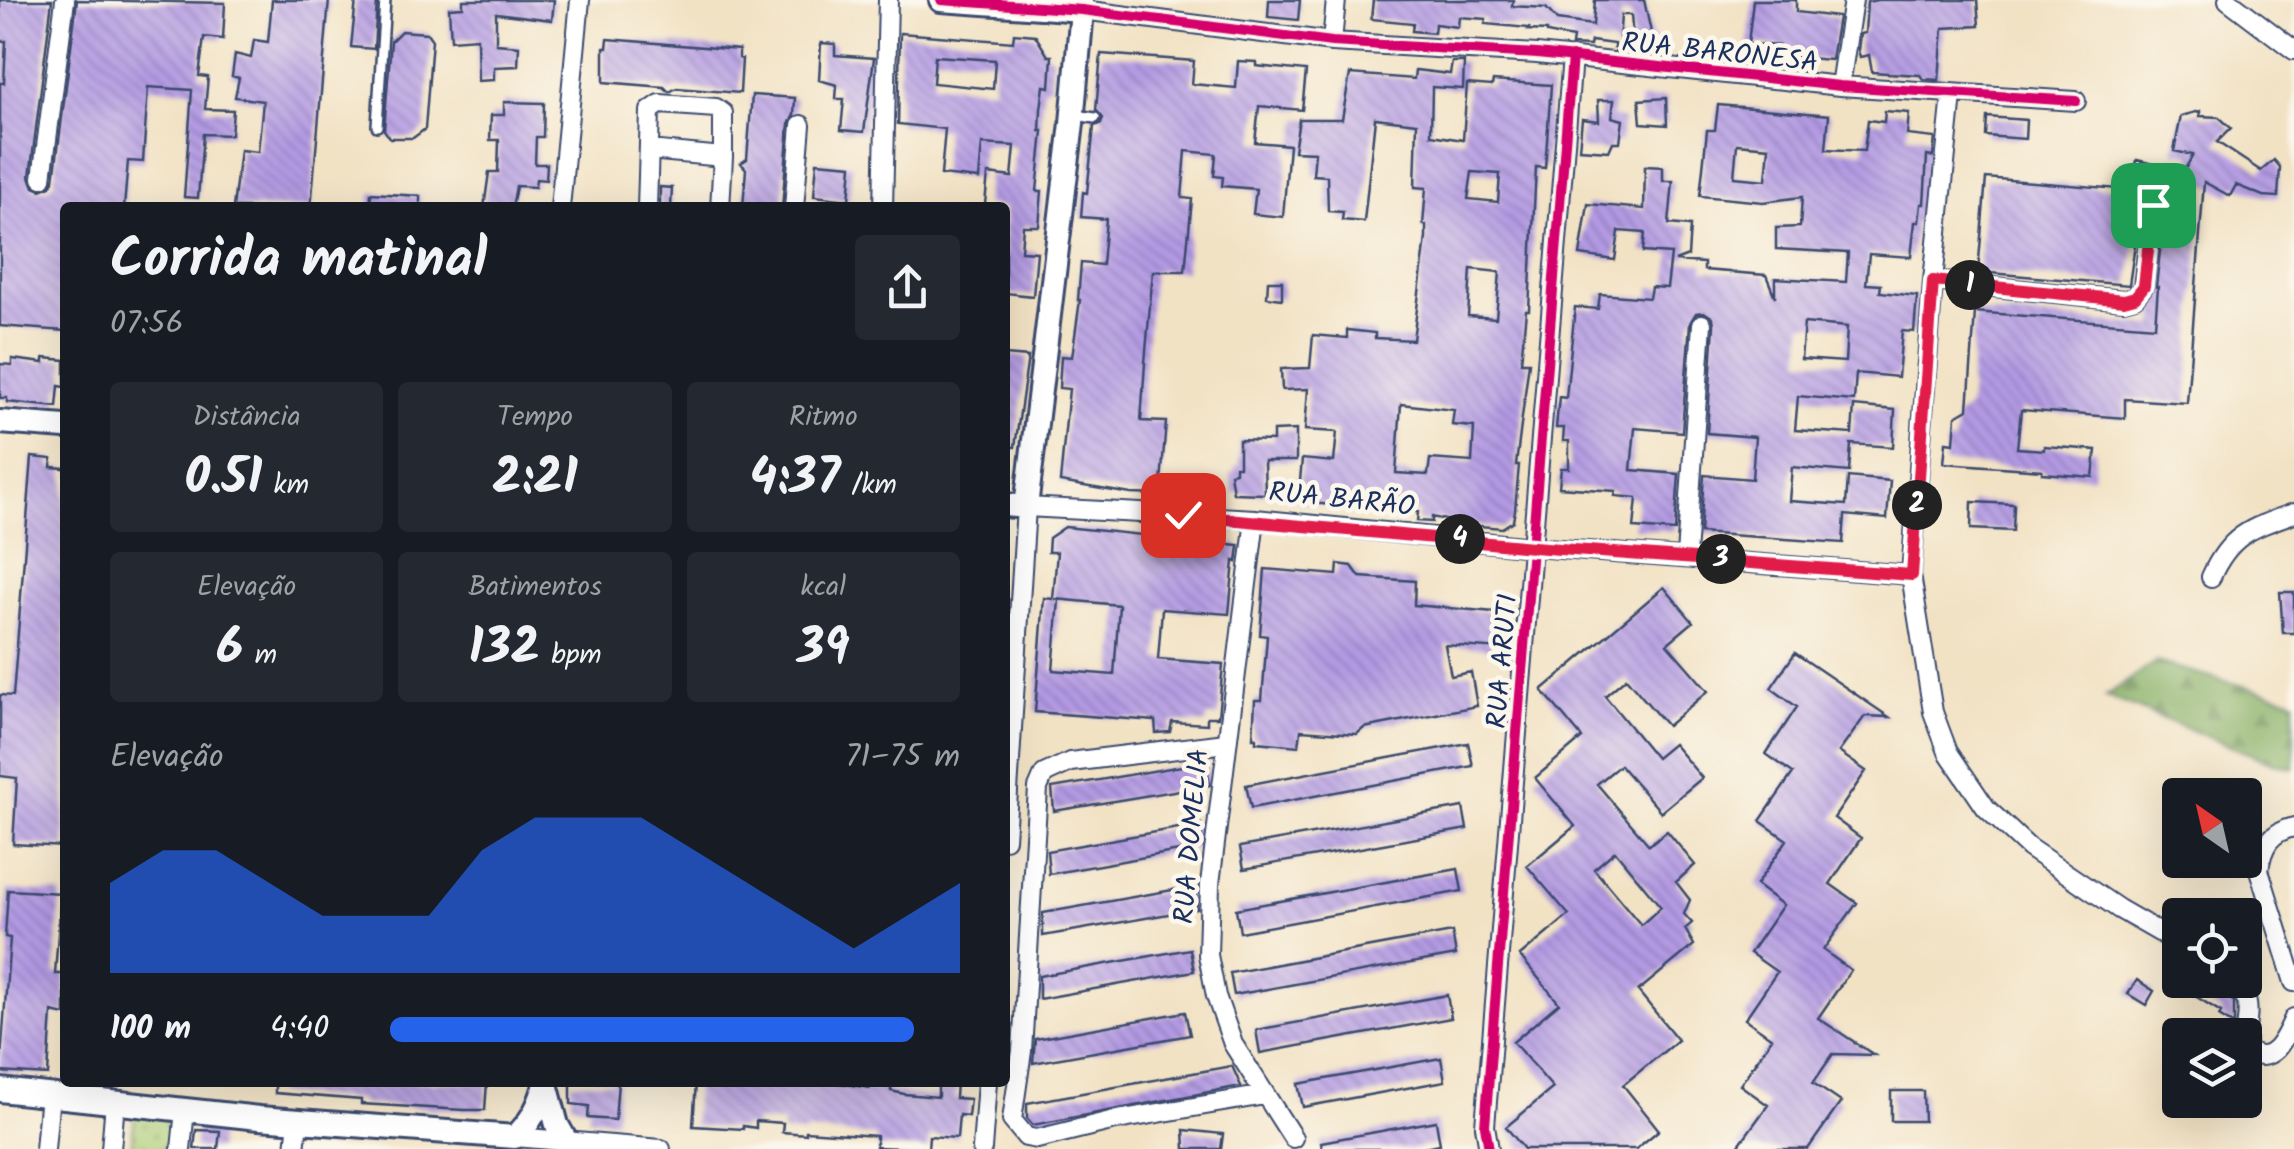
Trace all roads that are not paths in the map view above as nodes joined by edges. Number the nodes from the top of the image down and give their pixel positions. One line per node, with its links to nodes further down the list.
1 (65, 0): 20 (street)
2 (385, 0): 17 (lane)
3 (580, 0): 21 (street)
4 (888, 0): 25 (street)
5 (941, 0): 9 (street, RUA BARONESA)
6 (1336, 0): 10 (street)
7 (1853, 0): 13 (street)
8 (2228, 0): 11 (street)
9 (1082, 5): 10 (street, RUA BARONESA); 31 (street)
10 (1332, 42): 12 (street, RUA BARONESA)
11 (2294, 50)
12 (1572, 57): 13 (street, RUA BARONESA); 34 (street, RUA ARUTI)
13 (1840, 86): 14 (street, RUA BARONESA)
14 (1952, 95): 15 (street, RUA BARONESA); 27 (street)
15 (2076, 101)
16 (801, 125): 24 (street)
17 (376, 126)
18 (649, 150): 19 (street); 19 (street); 22 (street)
19 (722, 157): 23 (street)
20 (42, 178)
21 (561, 202)
22 (647, 202)
23 (720, 202)
24 (795, 202)
25 (883, 202)
26 (2153, 205): 27 (street)
27 (1933, 281): 36 (street)
28 (1702, 324): 35 (street)
29 (0, 422): 30 (street)
30 (60, 427)
31 (1016, 506): 33 (street, RUA BARÃO); 38 (street)
32 (2294, 513): 37 (street)
33 (1255, 519): 34 (street, RUA BARÃO); 39 (street, RUA DOMELIA)
34 (1533, 547): 35 (street, RUA BARÃO); 63 (street, RUA ARUTI)
35 (1686, 556): 36 (street, RUA BARÃO)
36 (1912, 575): 41 (street)
37 (2211, 577)
38 (1010, 687)
39 (1226, 743): 50 (street, RUA DOMELIA); 50 (street)
40 (2294, 827): 42 (street)
41 (2162, 934)
42 (2294, 982)
43 (2247, 998): 44 (street)
44 (2294, 1018)
45 (544, 1087): 54 (street)
46 (547, 1087): 56 (street)
47 (987, 1087): 62 (street)
48 (0, 1090): 49 (street)
49 (50, 1094): 51 (street); 57 (street)
50 (1265, 1095): 55 (street, RUA DOMELIA)
51 (115, 1102): 52 (street); 58 (street)
52 (185, 1110): 53 (street); 59 (street)
53 (298, 1121): 54 (street); 60 (street)
54 (516, 1137): 56 (street)
55 (1294, 1138)
56 (566, 1141): 61 (street)
57 (45, 1149)
58 (111, 1149)
59 (181, 1149)
60 (295, 1149)
61 (661, 1149)
62 (982, 1149)
63 (1490, 1149)

